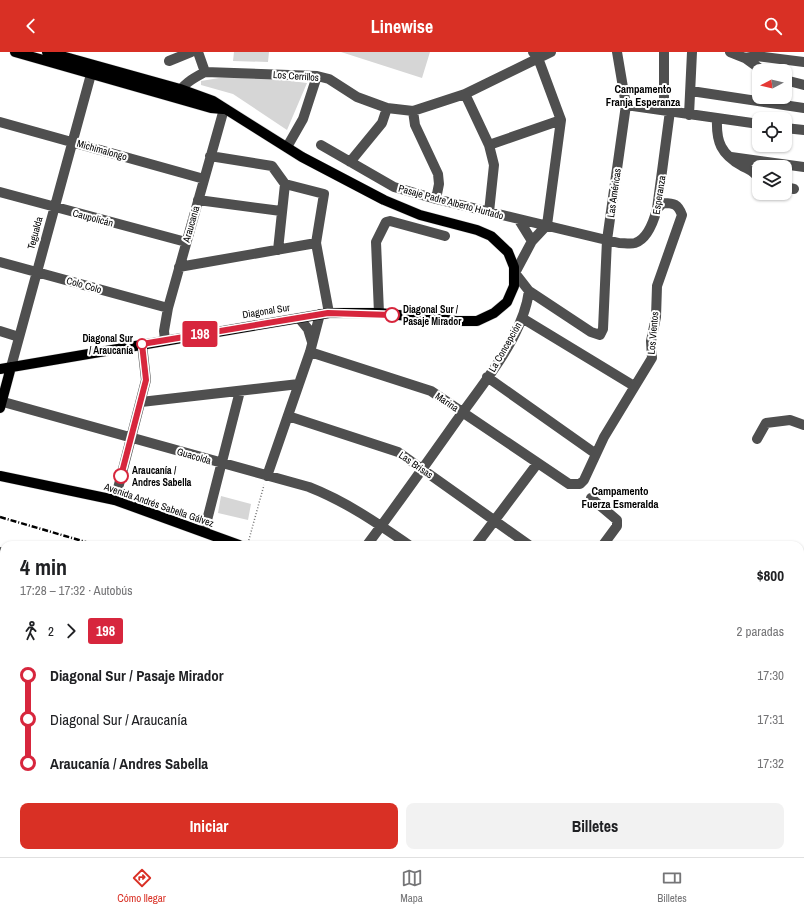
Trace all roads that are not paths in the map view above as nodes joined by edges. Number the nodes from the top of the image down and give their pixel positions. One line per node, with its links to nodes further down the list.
1 (15, 52): 15 (main road)
2 (47, 52): 15 (main road)
3 (191, 52): 12 (street)
4 (198, 52): 16 (street)
5 (551, 52): 10 (street, Los Cerrillos)
6 (617, 52): 23 (street, Las Américas)
7 (664, 52): 27 (street, Esperanza)
8 (692, 52): 20 (street)
9 (730, 52): 11 (street)
10 (536, 55): 22 (street, Los Cerrillos); 31 (street)
11 (745, 58): 13 (street); 14 (street)
12 (168, 61)
13 (804, 62)
14 (753, 64)
15 (92, 70): 21 (main road); 36 (street, Tegualda)
16 (205, 72): 17 (street, Los Cerrillos); 21 (street)
17 (317, 76): 24 (street, Los Cerrillos); 39 (street)
18 (792, 82): 19 (street)
19 (804, 85)
20 (691, 91): 25 (street); 29 (street)
21 (178, 93): 26 (main road)
22 (465, 94): 28 (street, Los Cerrillos); 38 (street)
23 (626, 104): 27 (street); 57 (street, Las Américas)
24 (387, 108): 28 (street, Los Cerrillos); 42 (street)
25 (804, 108)
26 (224, 109): 39 (main road); 40 (street, Araucanía)
27 (667, 110): 29 (street); 51 (street, Esperanza)
28 (413, 111): 48 (street)
29 (689, 115): 30 (street)
30 (717, 119): 33 (street); 41 (street)
31 (561, 120): 38 (street); 55 (street)
32 (0, 122): 36 (street, Michimalongo)
33 (752, 123)
34 (792, 129): 35 (street)
35 (804, 130)
36 (72, 142): 45 (street, Michimalongo); 50 (street, Tegualda)
37 (321, 144): 42 (street, Pasaje Padre Alberto Hurtado)
38 (489, 145): 53 (street)
39 (287, 147): 65 (main road)
40 (210, 156): 45 (street, Araucanía); 46 (street)
41 (730, 157): 43 (street); 44 (street)
42 (350, 162): 48 (street, Pasaje Padre Alberto Hurtado)
43 (804, 166)
44 (752, 171)
45 (204, 179): 49 (street, Araucanía)
46 (285, 184): 52 (street); 60 (street)
47 (0, 192): 50 (street, Caupolicán)
48 (436, 199): 53 (street, Pasaje Padre Alberto Hurtado)
49 (198, 200): 52 (street); 59 (street, Araucanía)
50 (55, 208): 59 (street, Caupolicán); 64 (street, Tegualda)
51 (658, 209): 57 (street, Esperanza); 82 (street, Los Vientos)
52 (281, 211): 61 (street)
53 (489, 212): 54 (street, Pasaje Padre Alberto Hurtado)
54 (519, 220): 55 (street, Pasaje Padre Alberto Hurtado); 58 (street)
55 (547, 225): 57 (street, Pasaje Padre Alberto Hurtado); 58 (street)
56 (445, 236): 68 (street)
57 (607, 240): 66 (street, Las Américas)
58 (532, 241): 65 (street)
59 (186, 242): 63 (street, Araucanía)
60 (316, 243): 61 (street); 69 (street)
61 (278, 250): 63 (street)
62 (0, 262): 64 (street, Colo Colo)
63 (179, 267): 67 (street, Araucanía)
64 (37, 272): 67 (street, Colo Colo); 73 (street, Tegualda)
65 (515, 273): 66 (street); 68 (main road, Diagonal Sur)
66 (529, 291): 71 (street, La Concepción)
67 (168, 308): 74 (street, Araucanía)
68 (379, 313): 69 (main road, Diagonal Sur)
69 (324, 314): 70 (main road, Diagonal Sur); 75 (street)
70 (299, 318): 74 (main road, Diagonal Sur); 75 (street)
71 (522, 318): 80 (street, La Concepción); 82 (street)
72 (0, 331): 73 (street)
73 (19, 337): 78 (street, Tegualda)
74 (165, 340): 76 (main road, Diagonal Sur)
75 (312, 342): 77 (street)
76 (142, 344): 78 (main road, Diagonal Sur); 84 (street)
77 (310, 352): 81 (street); 86 (street, Marina)
78 (11, 367): 79 (main road, Diagonal Sur); 85 (main road, Tegualda)
79 (0, 369)
80 (487, 377): 86 (street, La Concepción); 91 (street)
81 (299, 384): 83 (street); 87 (street)
82 (634, 386): 91 (street, Los Vientos)
83 (240, 391): 84 (street); 92 (street)
84 (141, 402): 89 (street)
85 (1, 404): 89 (street, Guacolda)
86 (463, 412): 93 (street, Marina); 94 (street, La Concepción)
87 (288, 416): 94 (street, Las Brisas); 96 (street)
88 (804, 425): 90 (street)
89 (131, 438): 92 (street, Guacolda); 99 (street)
90 (757, 439)
91 (596, 454): 97 (street, Los Vientos)
92 (222, 464): 96 (street, Guacolda); 102 (street)
93 (536, 464): 97 (street, Marina); 100 (street)
94 (422, 469): 100 (street, Las Brisas); 101 (street, La Concepción)
95 (0, 476): 99 (main road, Avenida Andrés Sabella Gálvez)
96 (267, 476): 101 (street, Guacolda)
97 (569, 484)
98 (591, 498): 108 (street)
99 (115, 500): 102 (main road, Avenida Andrés Sabella Gálvez)
100 (494, 520): 106 (street); 107 (street, Las Brisas)
101 (382, 525): 104 (street, La Concepción); 105 (street, Guacolda)
102 (204, 532): 103 (main road, Avenida Andrés Sabella Gálvez)
103 (228, 541)
104 (370, 541)
105 (404, 541)
106 (479, 541)
107 (523, 541)
108 (606, 541)

